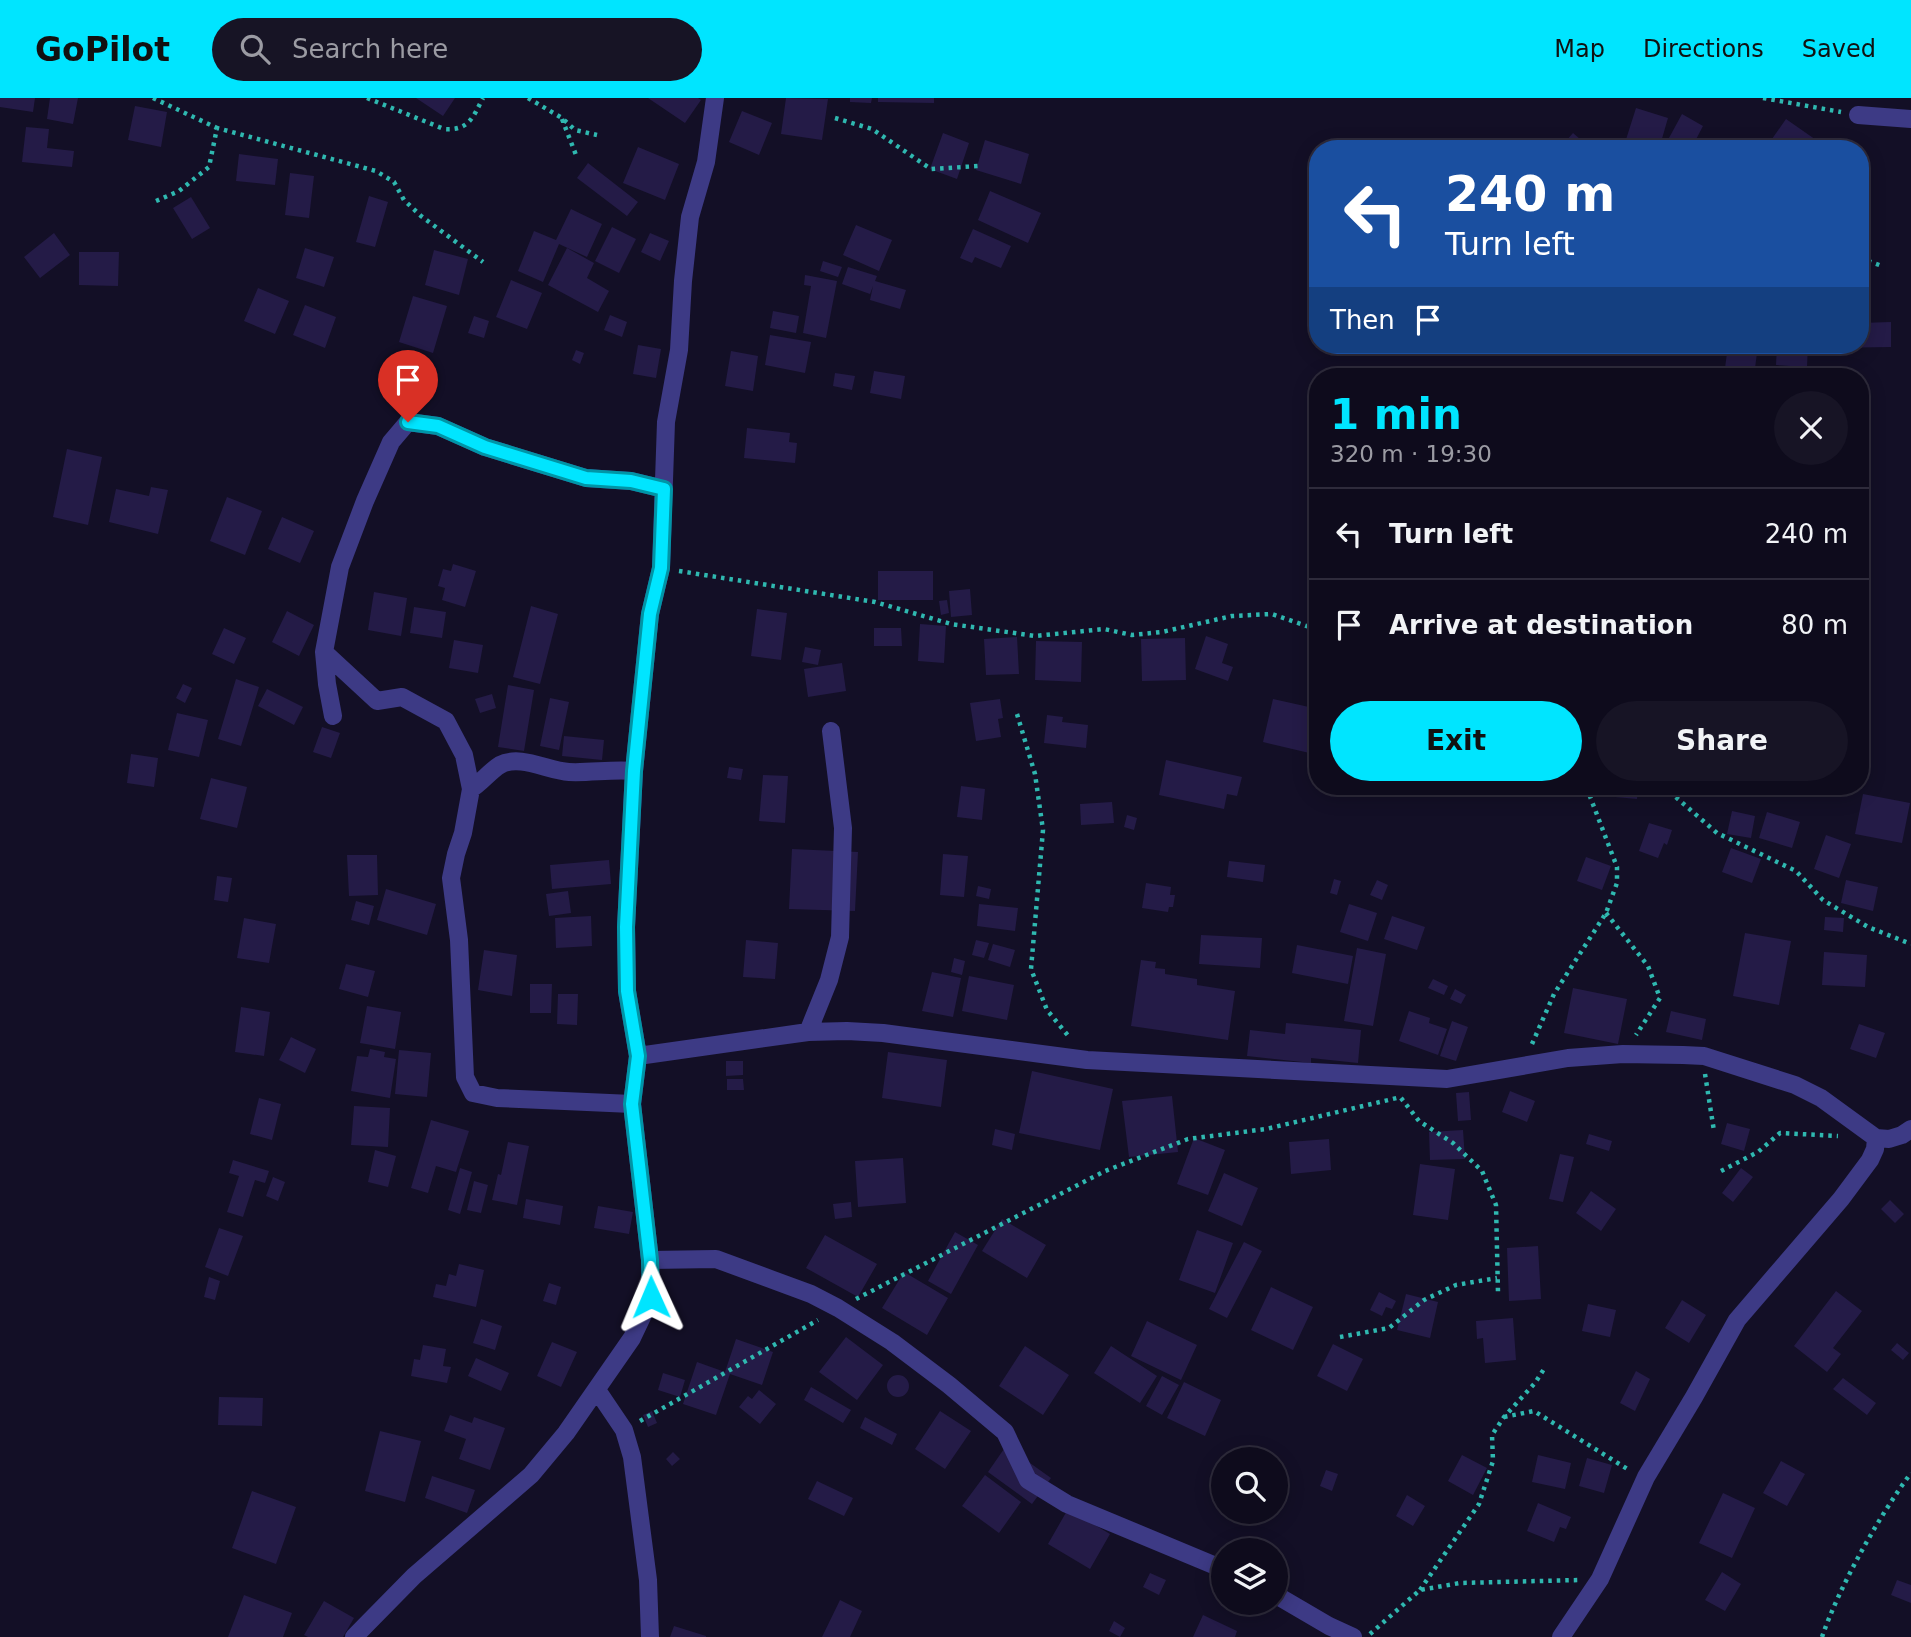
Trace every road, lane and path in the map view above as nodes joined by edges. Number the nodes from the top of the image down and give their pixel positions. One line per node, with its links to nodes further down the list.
1 (153, 98): 11 (path)
2 (367, 98): 3 (path)
3 (483, 98)
4 (528, 98): 8 (path)
5 (715, 98): 19 (street)
6 (1763, 98): 7 (path)
7 (1858, 115): 10 (street)
8 (562, 118): 12 (path); 13 (path)
9 (835, 118): 14 (path)
10 (1911, 119)
11 (216, 128): 15 (path); 17 (path)
12 (597, 135)
13 (576, 155)
14 (979, 166)
15 (156, 201)
16 (1869, 261): 18 (path)
17 (483, 262)
18 (1882, 266)
19 (664, 489): 20 (street); 22 (street)
20 (661, 568): 21 (path); 26 (street)
21 (1309, 627)
22 (324, 652): 24 (street); 27 (street)
23 (1017, 715): 36 (path)
24 (333, 716)
25 (831, 731): 32 (street)
26 (634, 771): 27 (street); 34 (street)
27 (471, 789): 40 (street)
28 (1589, 795): 30 (path)
29 (1673, 795): 31 (path)
30 (1606, 913): 33 (path); 37 (path)
31 (1911, 944)
32 (808, 1032): 34 (street); 36 (street)
33 (1623, 1054): 35 (street); 37 (street)
34 (638, 1056): 40 (street)
35 (1704, 1056): 42 (path); 43 (street)
36 (1087, 1060): 37 (street)
37 (1523, 1064)
38 (1412, 1093): 39 (path)
39 (1401, 1098): 46 (path); 48 (path)
40 (632, 1104): 45 (street)
41 (1911, 1129): 43 (street)
42 (1714, 1131)
43 (1876, 1138): 44 (path); 55 (street)
44 (1721, 1171)
45 (650, 1260): 48 (street); 51 (street)
46 (1497, 1278): 47 (path); 49 (path)
47 (1498, 1293)
48 (838, 1308): 53 (path); 56 (street)
49 (1340, 1337)
50 (1544, 1369): 52 (path)
51 (597, 1390): 53 (street); 60 (street)
52 (1504, 1417): 55 (path); 58 (path)
53 (624, 1430): 61 (street)
54 (1911, 1474): 65 (path)
55 (1646, 1477): 57 (street)
56 (1211, 1564)
57 (1600, 1579): 58 (path); 64 (street)
58 (1420, 1590): 63 (path)
59 (1288, 1602): 62 (street)
60 (355, 1637)
61 (650, 1637)
62 (1353, 1637)
63 (1367, 1637)
64 (1561, 1637)
65 (1822, 1637)

